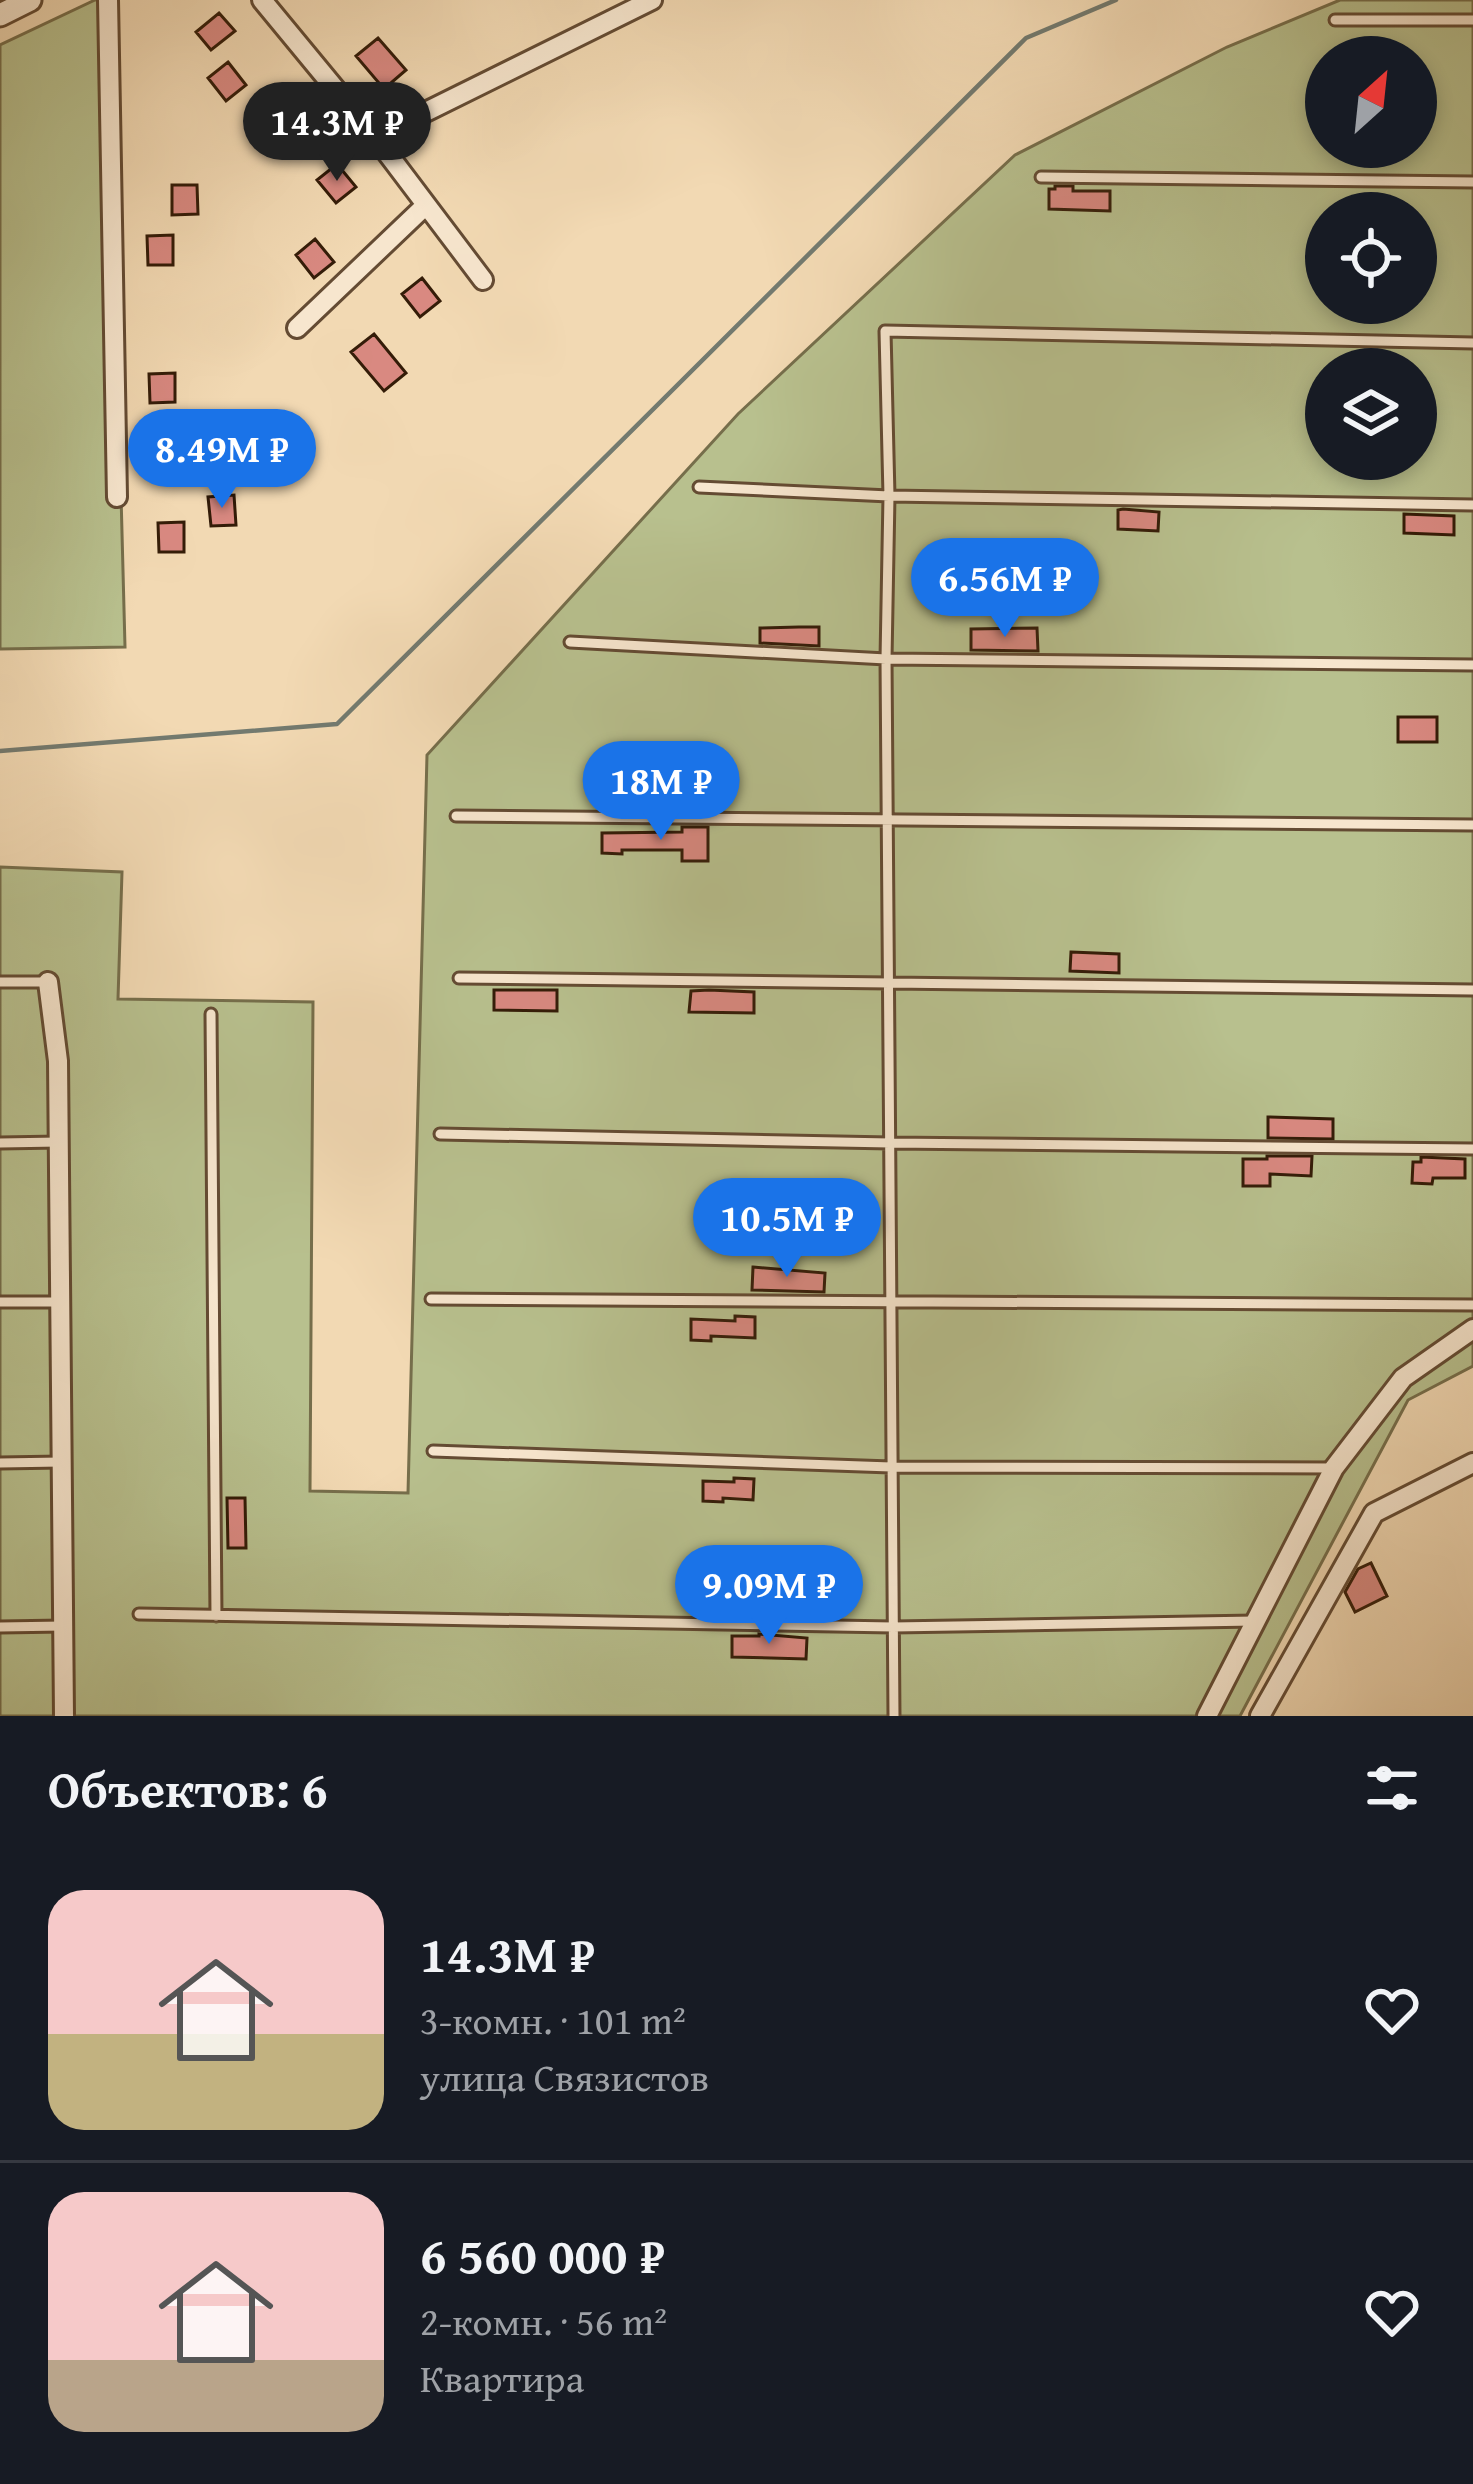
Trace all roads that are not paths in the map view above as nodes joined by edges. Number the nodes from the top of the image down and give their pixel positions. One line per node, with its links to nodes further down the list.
1 (30, 0): 5 (street)
2 (109, 0): 17 (street)
3 (262, 0): 8 (street)
4 (652, 0): 8 (street)
5 (0, 15)
6 (1335, 20): 7 (lane)
7 (1473, 20)
8 (375, 137): 11 (street)
9 (1041, 177): 10 (lane)
10 (1473, 182)
11 (426, 205): 12 (street); 13 (street)
12 (483, 280)
13 (297, 328)
14 (1473, 343): 16 (lane)
15 (699, 487): 16 (lane)
16 (889, 496): 18 (lane); 20 (lane)
17 (117, 497)
18 (1473, 505)
19 (570, 642): 20 (lane)
20 (886, 659): 21 (lane); 23 (lane)
21 (1473, 665)
22 (456, 816): 23 (lane)
23 (890, 821): 24 (lane); 28 (lane)
24 (1473, 825)
25 (459, 977): 28 (lane)
26 (0, 982): 27 (lane)
27 (48, 982): 32 (street)
28 (890, 983): 29 (lane); 34 (lane)
29 (1473, 990)
30 (211, 1014): 49 (lane)
31 (440, 1134): 34 (lane)
32 (59, 1142): 33 (lane); 38 (street)
33 (0, 1143)
34 (890, 1143): 35 (lane); 37 (lane)
35 (1473, 1148)
36 (430, 1299): 37 (lane)
37 (890, 1301): 40 (lane); 46 (lane)
38 (61, 1302): 39 (lane); 43 (street)
39 (0, 1303)
40 (1473, 1305)
41 (1473, 1329): 47 (street)
42 (433, 1451): 46 (lane)
43 (62, 1462): 44 (lane); 52 (street)
44 (0, 1463)
45 (1473, 1463): 54 (street)
46 (891, 1466): 47 (lane); 53 (lane)
47 (1334, 1468): 50 (street)
48 (139, 1613): 49 (lane)
49 (216, 1616): 53 (lane)
50 (1255, 1622): 53 (lane); 57 (street)
51 (0, 1627): 52 (lane)
52 (63, 1627): 55 (street)
53 (893, 1627): 56 (lane)
54 (1264, 1710)
55 (64, 1716)
56 (893, 1716)
57 (1207, 1716)

